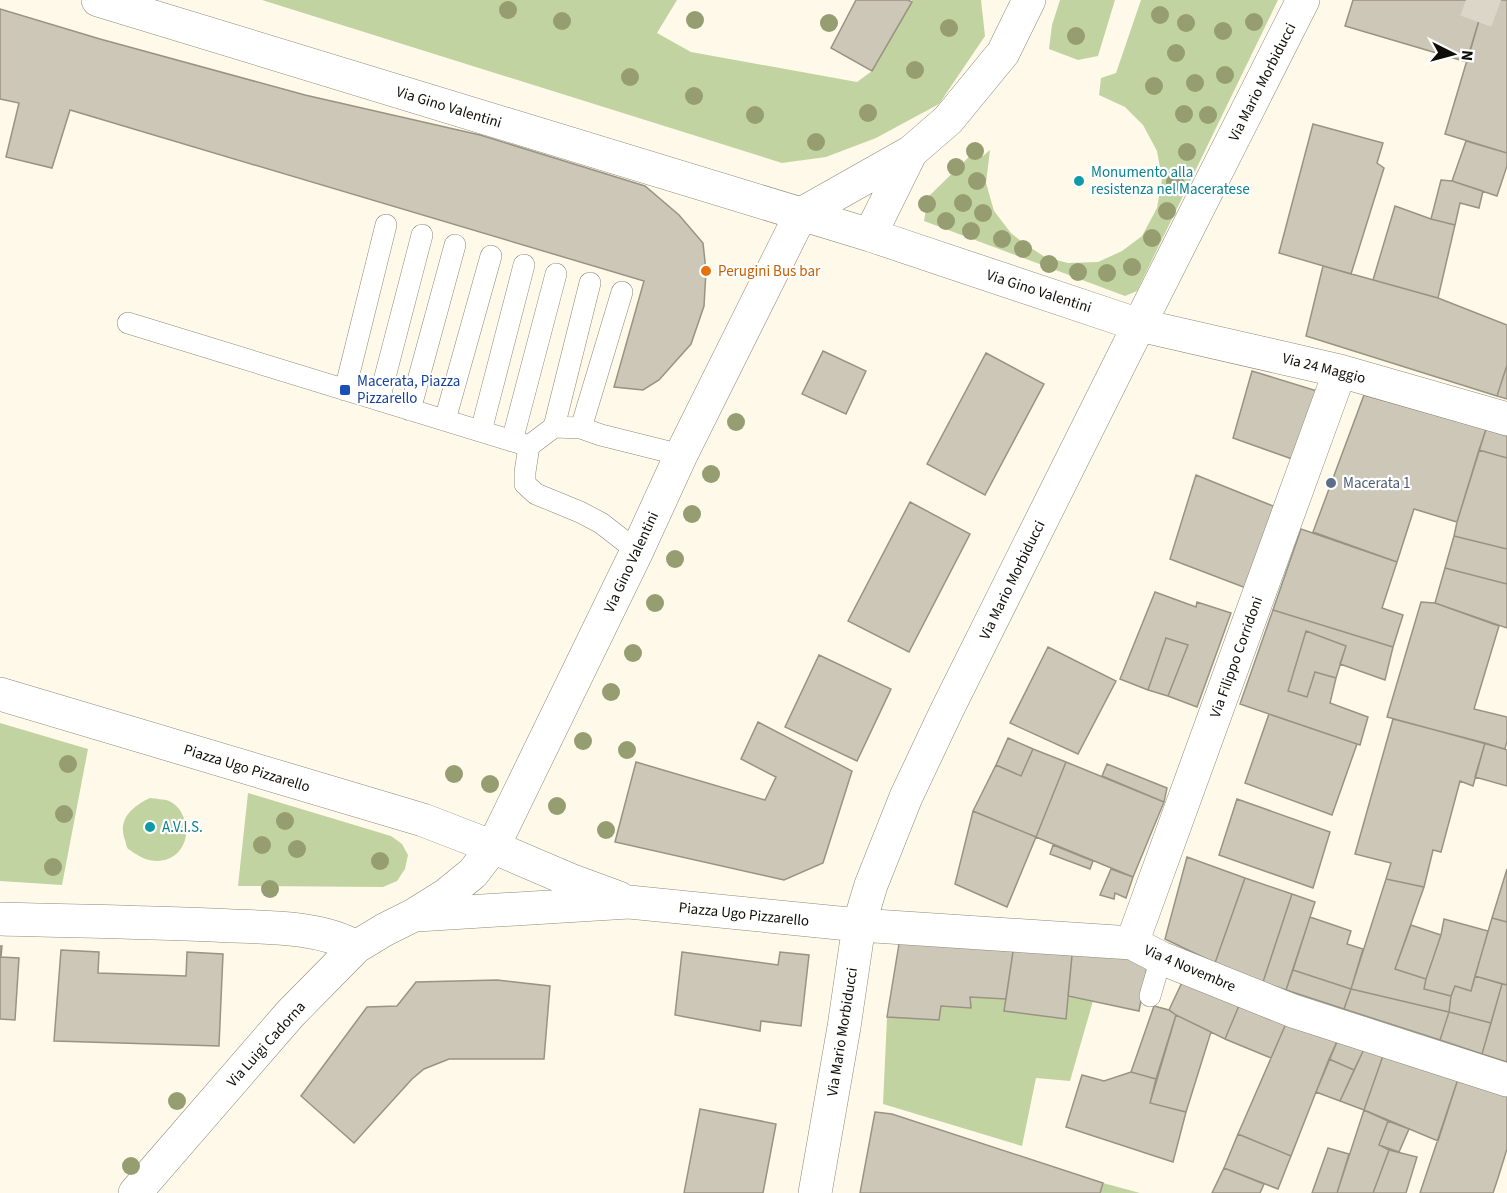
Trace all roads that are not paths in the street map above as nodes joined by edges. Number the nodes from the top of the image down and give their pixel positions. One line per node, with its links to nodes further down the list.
1 (98, 0): 5 (street, Via Gino Valentini)
2 (1029, 0): 4 (street)
3 (1303, 0): 16 (street, Via Mario Morbiducci)
4 (911, 152): 5 (street); 7 (street)
5 (801, 213): 7 (street, Via Gino Valentini); 27 (street, Via Gino Valentini)
6 (386, 225): 18 (lane)
7 (870, 234): 16 (street, Via Gino Valentini)
8 (422, 235): 19 (lane)
9 (455, 245): 20 (lane)
10 (491, 256): 22 (lane)
11 (524, 265): 25 (lane)
12 (556, 274): 26 (lane)
13 (590, 283): 23 (lane)
14 (622, 292): 24 (lane)
15 (128, 323): 18 (lane)
16 (1139, 324): 17 (street, Via 24 Maggio); 34 (street, Via Mario Morbiducci)
17 (1340, 371): 21 (street, Via 24 Maggio); 35 (street, Via Filippo Corridoni)
18 (345, 390): 19 (lane)
19 (379, 400): 20 (lane)
20 (410, 410): 22 (lane)
21 (1507, 419)
22 (445, 420): 25 (lane)
23 (554, 427): 24 (lane); 26 (lane)
24 (582, 428): 27 (lane)
25 (481, 431): 26 (lane)
26 (521, 443): 28 (lane)
27 (681, 455): 28 (street, Via Gino Valentini)
28 (637, 551): 30 (street, Via Gino Valentini)
29 (0, 694): 30 (street, Piazza Ugo Pizzarello)
30 (493, 847): 31 (street, Piazza Ugo Pizzarello); 32 (street)
31 (629, 902): 32 (street, Piazza Ugo Pizzarello); 34 (street, Piazza Ugo Pizzarello)
32 (414, 915): 36 (street, Via Luigi Cadorna)
33 (0, 919): 36 (street)
34 (859, 925): 35 (street, Via 4 Novembre); 41 (street, Via Mario Morbiducci)
35 (1132, 943): 37 (street, Via 4 Novembre)
36 (356, 947): 40 (street, Via Luigi Cadorna)
37 (1161, 958): 38 (lane); 39 (street, Via 4 Novembre)
38 (1150, 996)
39 (1507, 1080)
40 (135, 1193)
41 (815, 1193)

